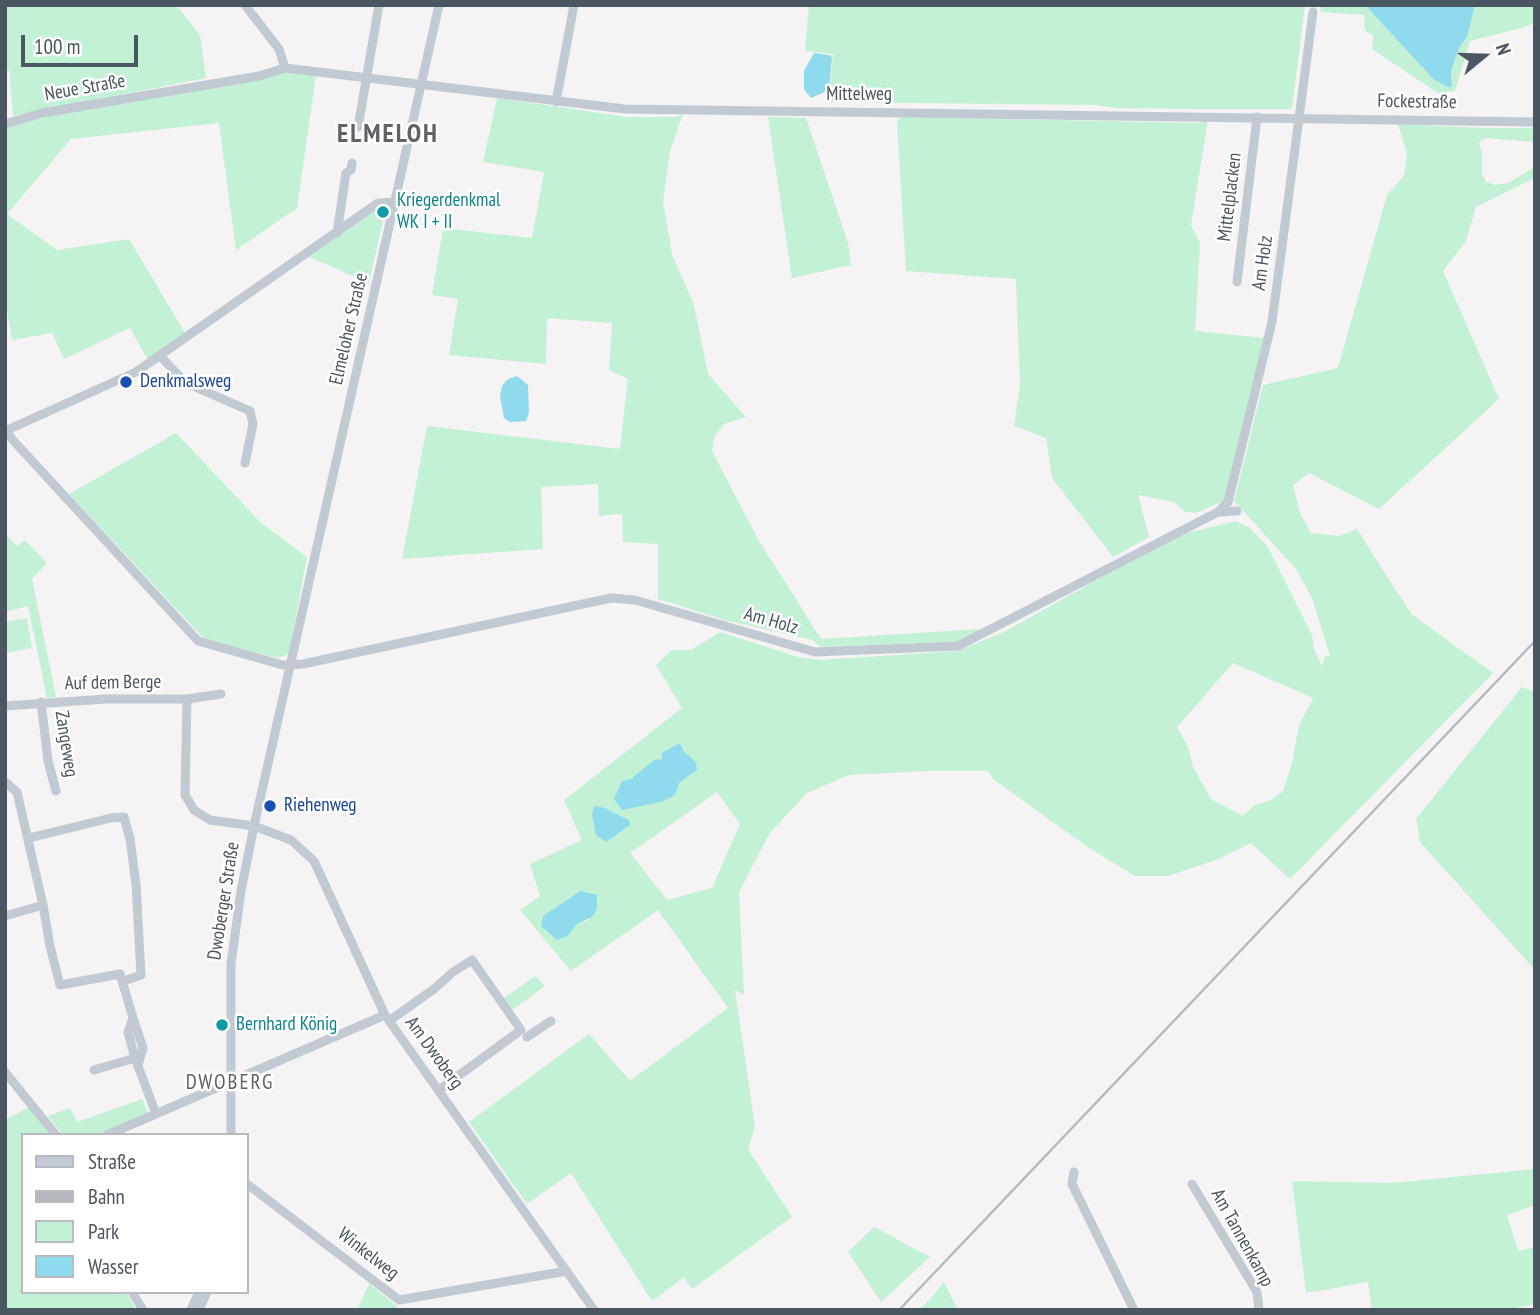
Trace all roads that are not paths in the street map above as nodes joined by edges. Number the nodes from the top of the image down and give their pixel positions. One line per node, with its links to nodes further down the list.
1 (245, 5): 6 (street)
2 (379, 5): 7 (street)
3 (439, 5): 8 (street, Elmeloher Straße)
4 (574, 5): 9 (street)
5 (1313, 12): 11 (street, Am Holz)
6 (285, 68): 7 (street, Neue Straße); 13 (street, Neue Straße)
7 (365, 77): 8 (street, Neue Straße); 14 (street)
8 (419, 85): 9 (street, Mittelweg); 16 (street, Elmeloher Straße)
9 (556, 102): 10 (street, Mittelweg)
10 (1257, 117): 11 (street, Mittelweg); 18 (street, Mittelplacken)
11 (1300, 117): 12 (street, Fockestraße); 23 (street, Am Holz)
12 (1535, 121)
13 (5, 124)
14 (358, 127)
15 (352, 163): 17 (street)
16 (394, 202): 17 (street); 24 (street, Elmeloher Straße)
17 (337, 233): 19 (street)
18 (1237, 282)
19 (160, 356): 20 (street); 21 (street)
20 (6, 431): 24 (street)
21 (246, 463)
22 (1237, 511): 23 (street, Am Holz)
23 (1218, 512): 24 (street, Am Holz)
24 (292, 663): 25 (street, Elmeloher Straße)
25 (289, 678): 32 (street, Dwoberger Straße)
26 (221, 694): 27 (street, Auf dem Berge)
27 (187, 699): 28 (street, Auf dem Berge); 32 (street, Am Dwoberg)
28 (41, 702): 29 (street, Auf dem Berge); 31 (street, Zangeweg)
29 (5, 706)
30 (5, 782): 33 (street)
31 (56, 792)
32 (254, 826): 37 (street, Am Dwoberg); 43 (street, Dwoberger Straße)
33 (29, 838): 34 (street); 36 (street)
34 (43, 905): 35 (street); 36 (street)
35 (5, 916)
36 (124, 981): 40 (street)
37 (387, 1018): 39 (street); 43 (street); 44 (street, Am Dwoberg)
38 (551, 1021): 39 (street)
39 (526, 1036): 44 (street)
40 (136, 1062): 41 (street); 45 (street)
41 (94, 1070)
42 (5, 1072): 46 (street)
43 (230, 1083): 45 (street); 48 (street, Dwoberger Straße)
44 (439, 1090): 52 (street, Am Dwoberg)
45 (156, 1114): 47 (street)
46 (54, 1133)
47 (112, 1133)
48 (231, 1133)
49 (1074, 1172): 60 (street)
50 (1192, 1184): 61 (street, Am Tannenkamp)
51 (248, 1185): 52 (street, Winkelweg)
52 (567, 1271): 59 (street, Am Dwoberg)
53 (133, 1294): 56 (street)
54 (198, 1294): 57 (street)
55 (206, 1294): 58 (street)
56 (143, 1310)
57 (191, 1310)
58 (199, 1310)
59 (594, 1310)
60 (1134, 1310)
61 (1259, 1310)

